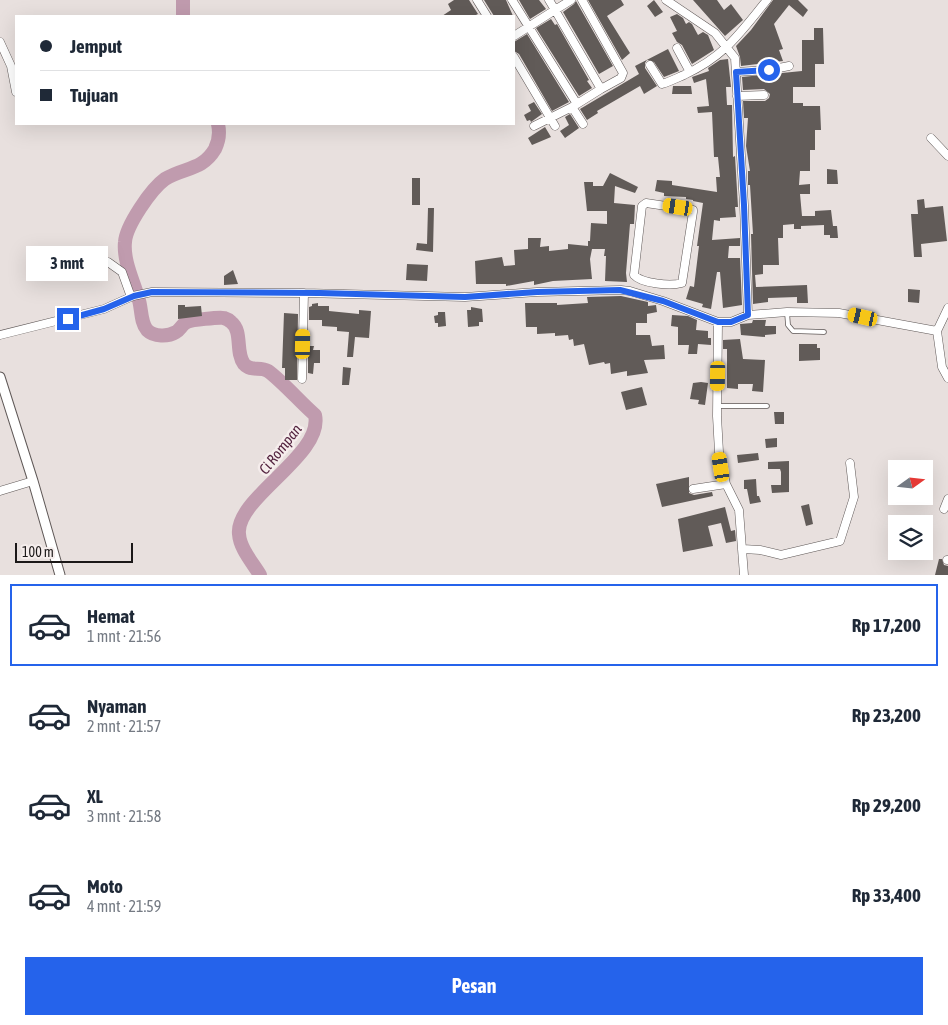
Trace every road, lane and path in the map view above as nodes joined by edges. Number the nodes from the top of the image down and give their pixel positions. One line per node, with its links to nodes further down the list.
1 (477, 0): 9 (street)
2 (512, 0): 10 (street)
3 (549, 0): 8 (street)
4 (571, 0): 8 (street)
5 (582, 0): 22 (street)
6 (666, 0): 13 (street)
7 (766, 0): 13 (street)
8 (555, 10): 10 (street); 22 (street)
9 (484, 15)
10 (529, 26): 11 (street); 25 (street)
11 (515, 35)
12 (0, 42): 15 (street)
13 (728, 47): 19 (street); 20 (street)
14 (677, 48): 19 (street)
15 (14, 64): 21 (street)
16 (650, 65): 19 (street)
17 (789, 66): 20 (street)
18 (517, 70): 26 (street)
19 (690, 72)
20 (736, 72): 24 (street)
21 (15, 78)
22 (601, 89): 25 (street)
23 (764, 95): 24 (street)
24 (737, 96): 39 (street)
25 (574, 105): 26 (street); 27 (street)
26 (551, 118): 28 (street); 29 (street)
27 (582, 124)
28 (534, 126)
29 (555, 126)
30 (931, 138): 31 (street)
31 (948, 156)
32 (108, 262): 35 (street)
33 (670, 286): 33 (street); 36 (street)
34 (304, 293): 35 (street); 36 (street); 46 (street)
35 (135, 296): 43 (street)
36 (663, 301): 40 (street)
37 (948, 308): 41 (street)
38 (787, 312): 39 (street); 41 (street); 42 (lane)
39 (748, 315): 40 (street)
40 (718, 322): 47 (street)
41 (938, 331): 45 (street)
42 (824, 332)
43 (0, 335)
44 (0, 377): 50 (street)
45 (948, 378)
46 (302, 379)
47 (717, 406): 48 (lane); 51 (street)
48 (767, 406)
49 (850, 463): 56 (street)
50 (33, 481): 53 (street); 57 (street)
51 (726, 484): 52 (street); 56 (street)
52 (693, 490)
53 (0, 491)
54 (948, 499): 55 (street)
55 (944, 509)
56 (743, 549): 58 (street)
57 (60, 575)
58 (744, 575)

